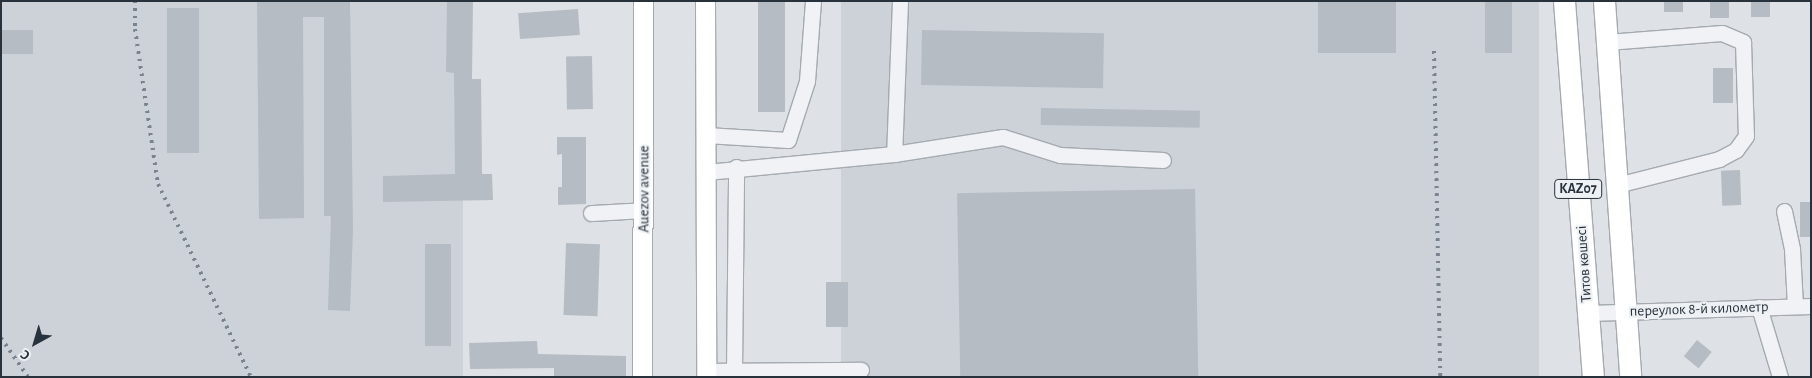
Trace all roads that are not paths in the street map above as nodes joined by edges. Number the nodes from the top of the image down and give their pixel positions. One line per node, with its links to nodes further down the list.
1 (643, 1): 14 (main road, Auezov avenue)
2 (705, 1): 8 (main road)
3 (813, 1): 8 (street)
4 (900, 1): 9 (street)
5 (1564, 1): 21 (highway, Титов көшесі / KAZ07)
6 (1604, 1): 7 (highway, KAZ07)
7 (1607, 42): 13 (highway, KAZ07); 13 (street)
8 (706, 135): 12 (main road)
9 (894, 154): 10 (street); 11 (street)
10 (1163, 160)
11 (736, 167): 12 (street); 23 (street)
12 (706, 172): 24 (main road)
13 (1617, 185): 20 (highway, KAZ07)
14 (644, 210): 16 (street); 25 (main road, Auezov avenue)
15 (1784, 211): 17 (street)
16 (591, 212)
17 (1795, 306): 18 (street, переулок 8-й километр); 19 (street, переулок 8-й километр)
18 (1811, 306)
19 (1759, 307): 20 (street, переулок 8-й километр); 28 (street)
20 (1625, 311): 21 (street, переулок 8-й километр); 27 (highway, KAZ07)
21 (1588, 313): 26 (highway, Титов көшесі / KAZ07)
22 (861, 370): 23 (street)
23 (734, 371): 24 (street)
24 (706, 374)
25 (642, 377)
26 (1593, 377)
27 (1630, 377)
28 (1780, 377)

